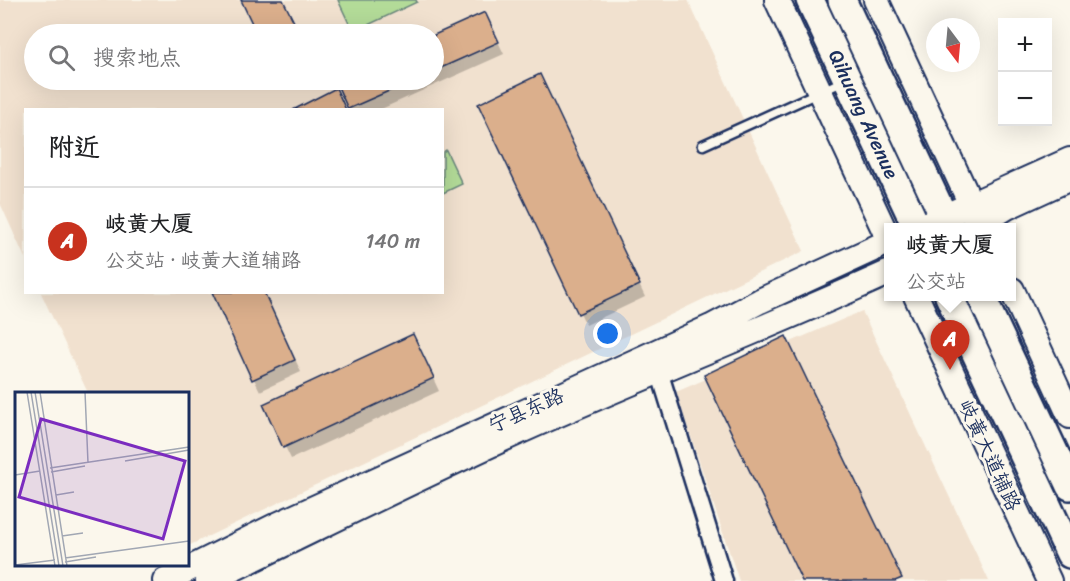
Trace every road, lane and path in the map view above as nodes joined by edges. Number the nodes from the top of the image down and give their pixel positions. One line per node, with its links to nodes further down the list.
1 (777, 0): 6 (street)
2 (810, 0): 5 (main road, Qihuang Avenue)
3 (842, 0): 11 (main road, Qihuang Avenue)
4 (876, 0): 10 (street)
5 (847, 79): 6 (lane); 12 (main road, Qihuang Avenue)
6 (820, 92): 7 (lane); 13 (street)
7 (703, 145)
8 (1070, 160): 10 (street)
9 (1070, 178): 10 (street)
10 (977, 220): 11 (street)
11 (946, 222)
12 (916, 223)
13 (884, 231)
14 (884, 242): 24 (street, 宁县东路)
15 (884, 275): 20 (street, 宁县东路)
16 (918, 301): 27 (street, 岐黄大道辅路)
17 (951, 301): 23 (main road)
18 (983, 301): 22 (main road)
19 (1016, 301): 21 (street)
20 (658, 371): 25 (street, 宁县东路); 26 (street)
21 (1070, 416)
22 (1070, 486)
23 (1070, 554)
24 (165, 581)
25 (208, 581)
26 (724, 581)
27 (1049, 581)

